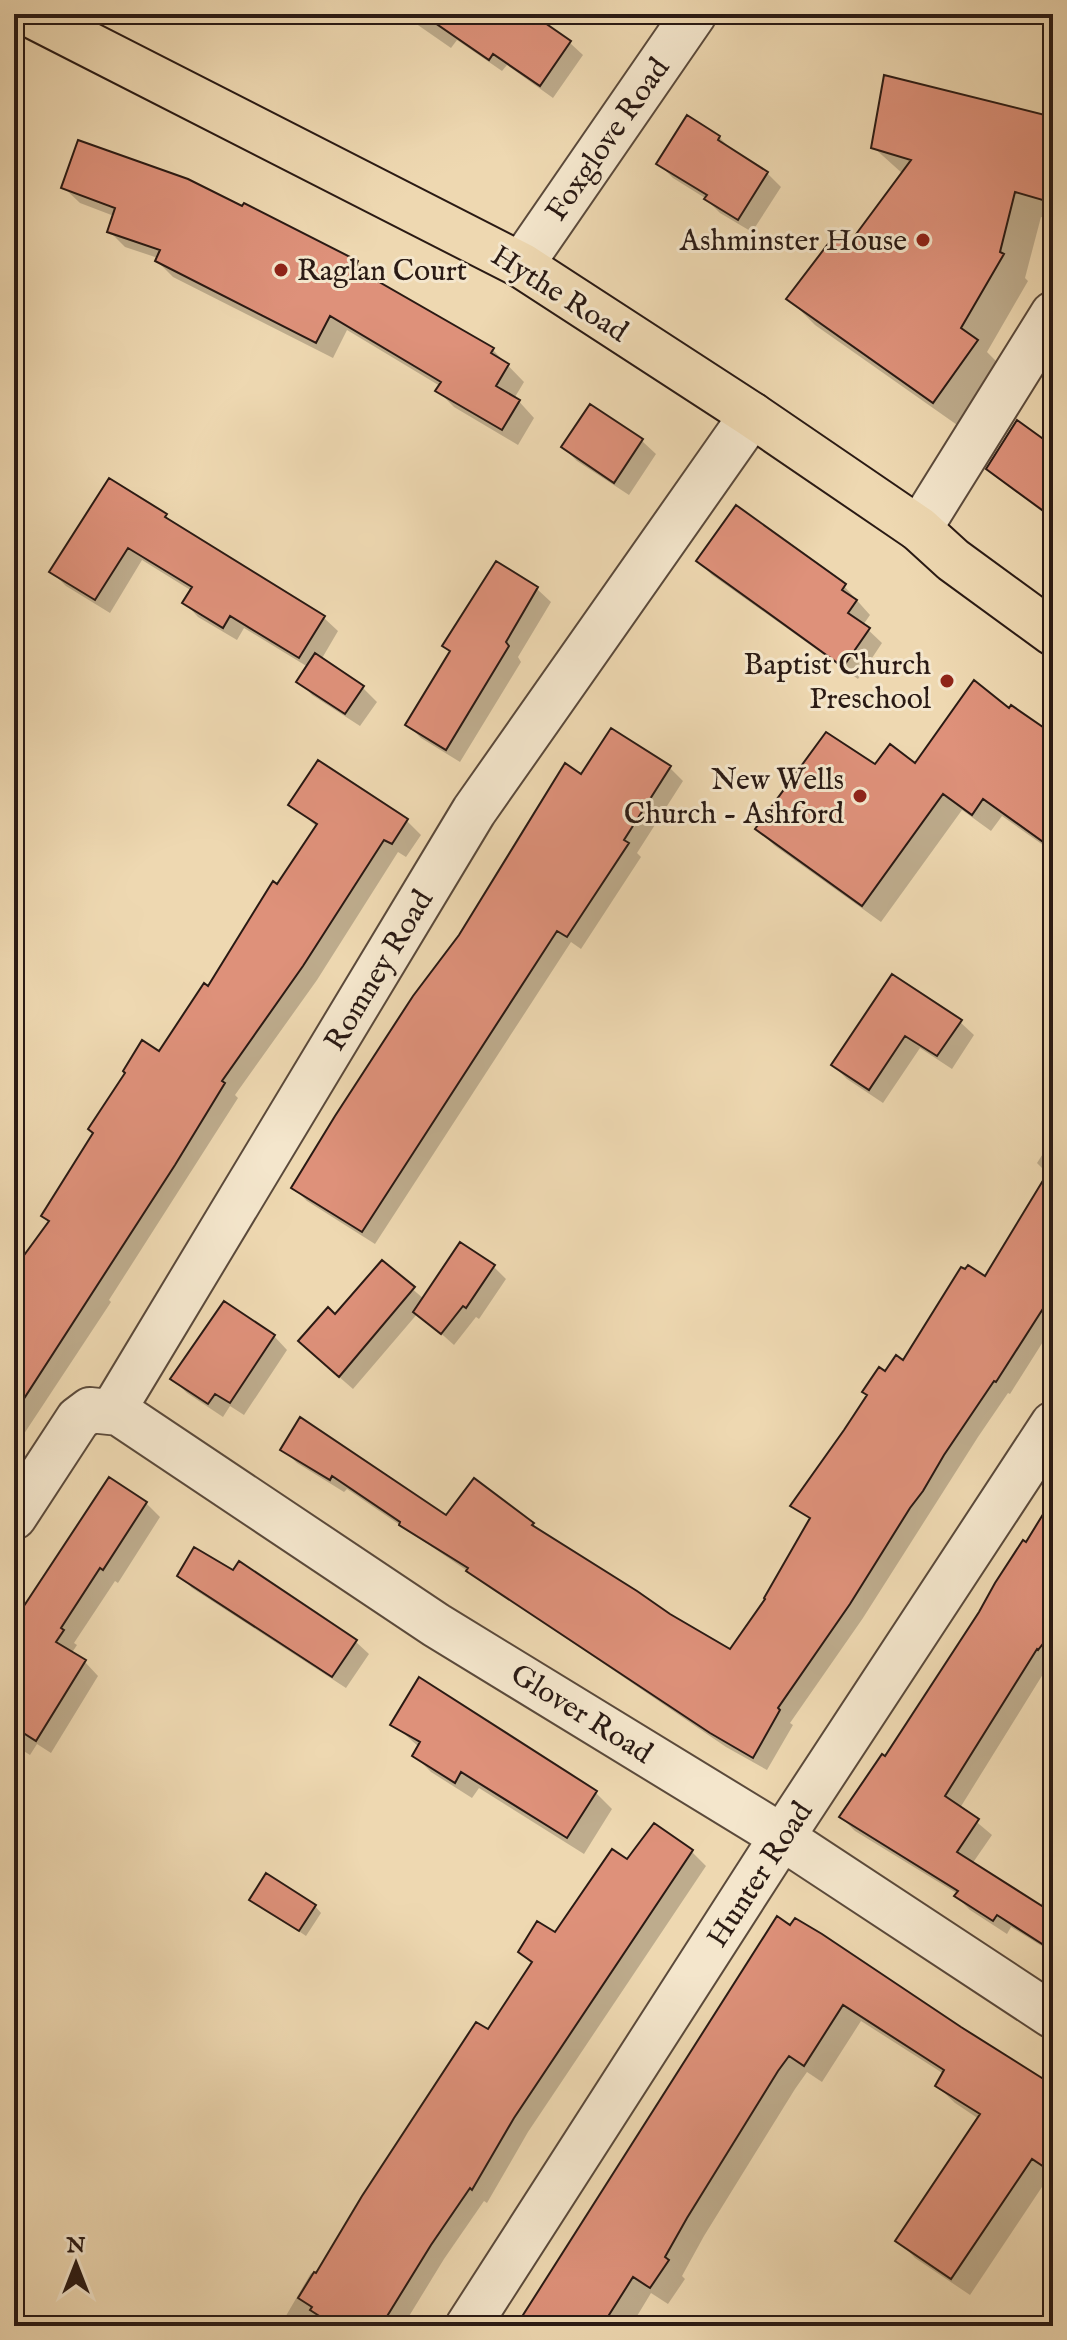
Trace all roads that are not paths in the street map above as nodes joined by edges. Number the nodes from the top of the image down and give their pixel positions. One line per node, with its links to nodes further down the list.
1 (694, 14): 3 (street, Foxglove Road)
2 (38, 18): 3 (main road, Hythe Road)
3 (521, 265): 5 (main road, Hythe Road)
4 (1053, 314): 6 (street)
5 (752, 415): 6 (main road, Hythe Road); 8 (street, Romney Road)
6 (919, 529): 7 (main road, Hythe Road)
7 (1053, 633)
8 (112, 1412): 10 (street); 11 (street, Glover Road)
9 (1053, 1424): 11 (street, Hunter Road)
10 (14, 1517)
11 (782, 1837): 12 (street, Glover Road); 13 (street, Hunter Road)
12 (1053, 2016)
13 (468, 2326)

